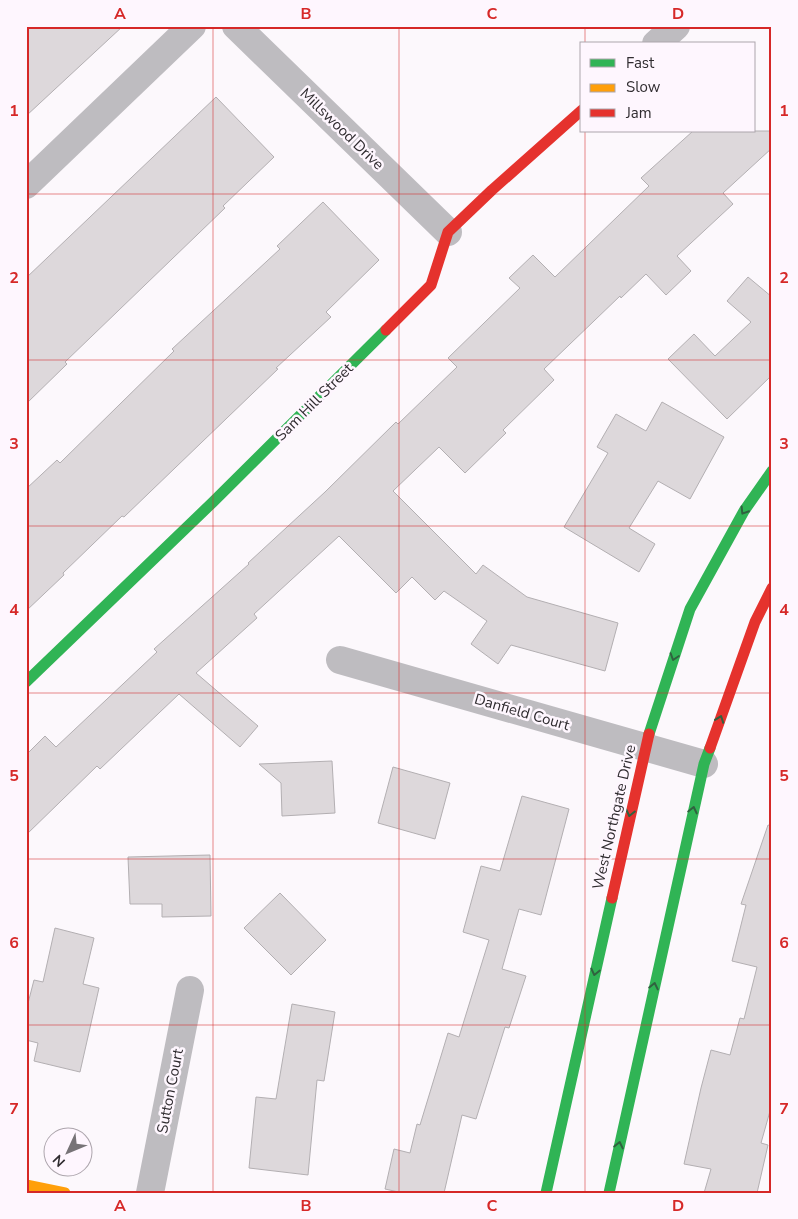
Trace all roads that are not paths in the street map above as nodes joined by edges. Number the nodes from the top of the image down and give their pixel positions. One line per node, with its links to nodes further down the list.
1 (192, 26): 6 (street)
2 (236, 26): 7 (street, Millswood Drive)
3 (676, 26): 4 (street)
4 (658, 42)
5 (580, 112): 7 (main road, Sam Hill Street)
6 (26, 185)
7 (448, 232): 11 (main road, Sam Hill Street)
8 (772, 471): 12 (main road, West Northgate Drive, one-way to 12)
9 (772, 588): 13 (main road, one-way to 9)
10 (340, 660): 12 (street, Danfield Court)
11 (26, 682)
12 (645, 748): 13 (street, Danfield Court); 18 (main road, West Northgate Drive, one-way to 18)
13 (704, 764): 19 (main road, one-way to 13)
14 (190, 990): 17 (street, Sutton Court)
15 (26, 1185): 16 (main road)
16 (66, 1193)
17 (150, 1193)
18 (546, 1193)
19 (609, 1193)

